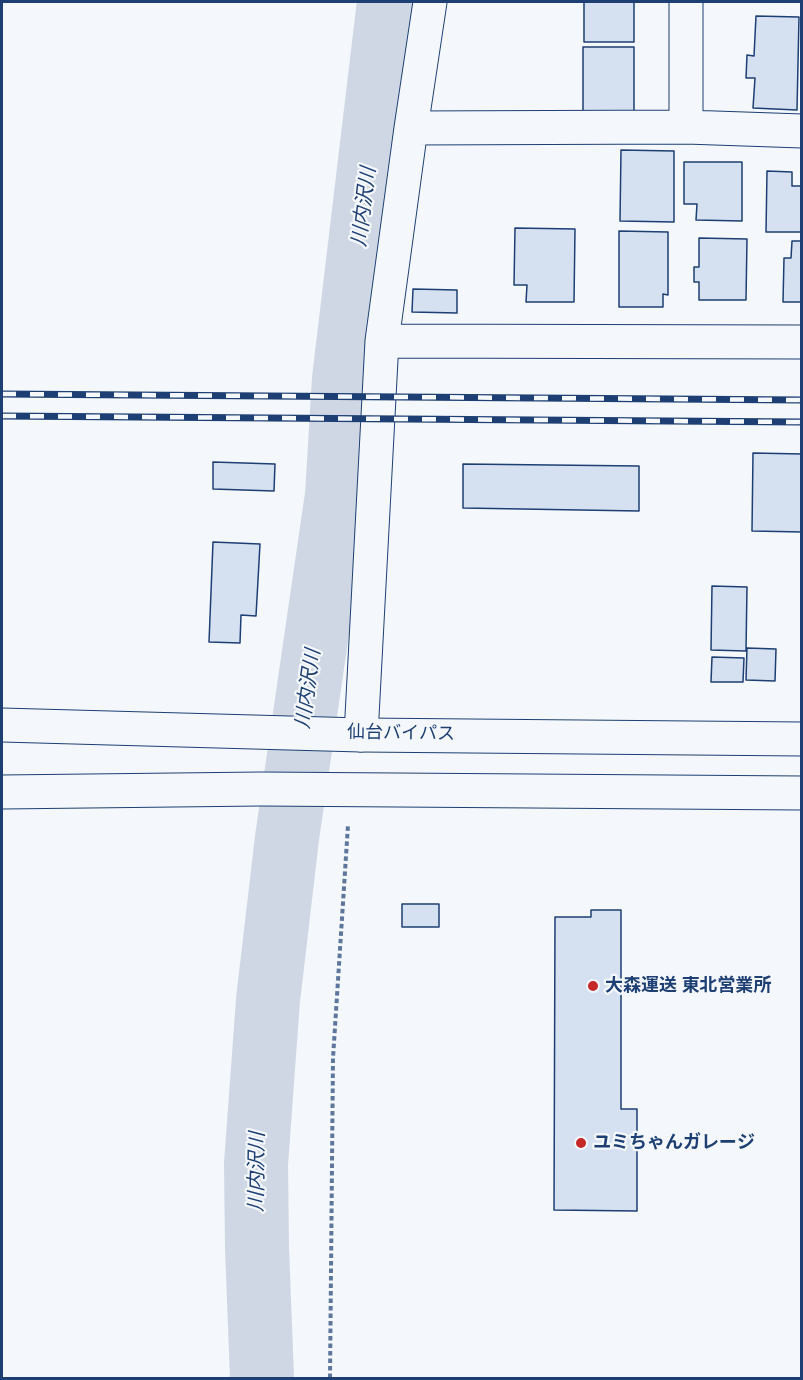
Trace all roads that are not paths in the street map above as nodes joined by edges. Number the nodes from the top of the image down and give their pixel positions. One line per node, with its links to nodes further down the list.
1 (430, 2): 4 (main road)
2 (686, 2): 3 (main road)
3 (686, 127): 4 (main road); 5 (main road)
4 (411, 128): 6 (main road)
5 (801, 131)
6 (382, 341): 7 (main road); 9 (main road)
7 (801, 342)
8 (2, 725): 9 (main road, 仙台バイパス)
9 (346, 734): 10 (main road, 仙台バイパス)
10 (801, 739)
11 (2, 792): 12 (main road)
12 (801, 792)

